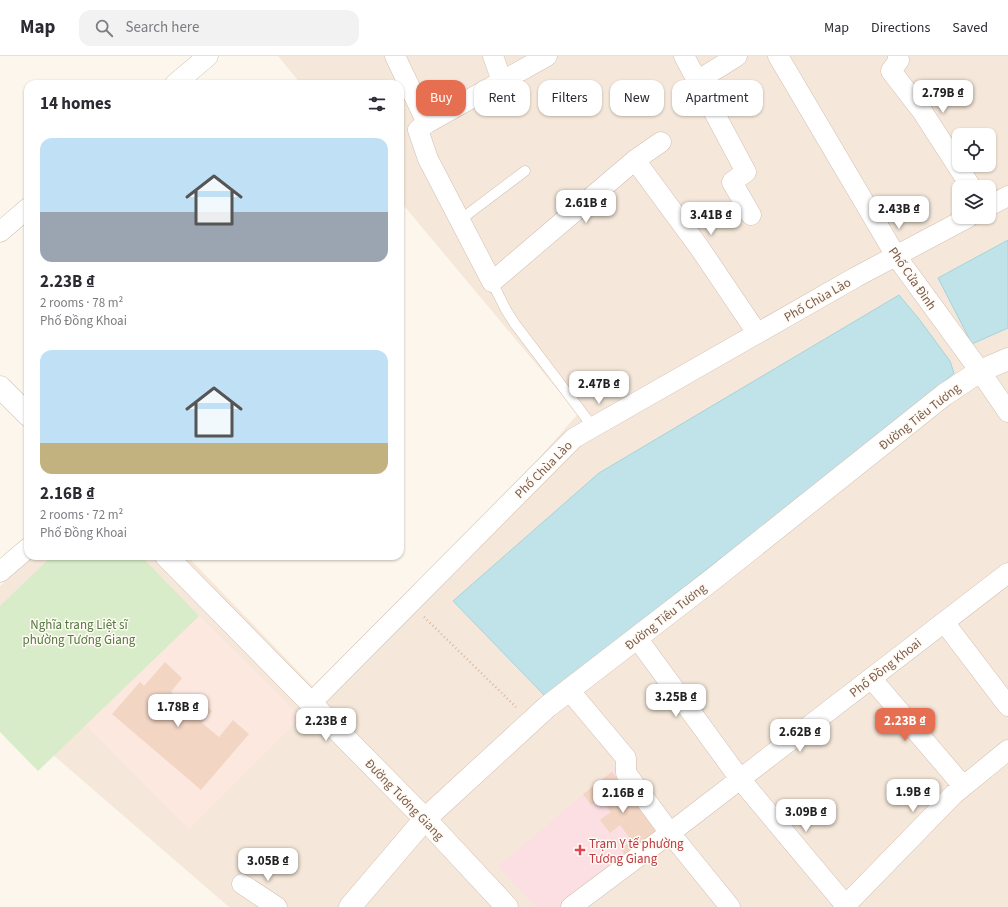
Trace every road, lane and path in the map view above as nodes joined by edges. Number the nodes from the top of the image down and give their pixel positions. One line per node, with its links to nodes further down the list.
1 (208, 56): 9 (street)
2 (394, 56): 16 (street)
3 (493, 56): 10 (street)
4 (547, 56): 11 (street)
5 (684, 56): 12 (street)
6 (737, 56): 13 (street)
7 (778, 56): 28 (street, Phố Cửa Đình)
8 (898, 56): 20 (street)
9 (179, 80)
10 (502, 80)
11 (504, 80)
12 (696, 80)
13 (699, 80)
14 (474, 97): 16 (street)
15 (716, 116): 24 (street)
16 (427, 124): 25 (street)
17 (661, 142): 18 (street)
18 (636, 160): 29 (street); 30 (street)
19 (525, 171): 25 (lane)
20 (966, 180)
21 (1008, 196): 22 (street)
22 (996, 202)
23 (24, 211): 27 (street)
24 (750, 216)
25 (460, 220): 29 (street)
26 (956, 224): 28 (street, Phố Chùa Lào)
27 (0, 232)
28 (896, 256): 30 (street, Phố Chùa Lào); 32 (street, Phố Cửa Đình)
29 (492, 282): 36 (lane)
30 (757, 333): 36 (street, Phố Chùa Lào)
31 (1008, 359): 32 (street, Đường Tiêu Tương)
32 (980, 371): 35 (street, Phố Cửa Đình); 43 (street, Đường Tiêu Tương)
33 (0, 386): 34 (street)
34 (24, 411)
35 (1008, 412)
36 (593, 427): 41 (street, Phố Chùa Lào)
37 (24, 551): 39 (street)
38 (170, 560): 46 (street, Đường Tương Giang)
39 (0, 572)
40 (1008, 573): 42 (street, Phố Đồng Khoai)
41 (410, 603): 46 (street, Phố Chùa Lào); 48 (path)
42 (944, 622): 44 (street, Phố Đồng Khoai); 47 (street)
43 (637, 638): 45 (street, Đường Tiêu Tương); 50 (street)
44 (871, 678): 50 (street, Phố Đồng Khoai); 51 (street)
45 (569, 690): 48 (street, Đường Tiêu Tương); 53 (street)
46 (311, 703): 52 (street, Đường Tương Giang)
47 (1008, 706)
48 (531, 722): 52 (street, Đường Tiêu Tương)
49 (1008, 750): 51 (street)
50 (740, 779): 53 (street, Phố Đồng Khoai); 55 (street)
51 (963, 786): 55 (street)
52 (425, 819): 57 (street, Đường Tiêu Tương); 58 (street, Đường Tương Giang)
53 (670, 833): 59 (street, Phố Đồng Khoai); 60 (street)
54 (242, 884): 56 (street)
55 (845, 906)
56 (277, 907)
57 (350, 907)
58 (507, 907)
59 (571, 907)
60 (730, 907)

